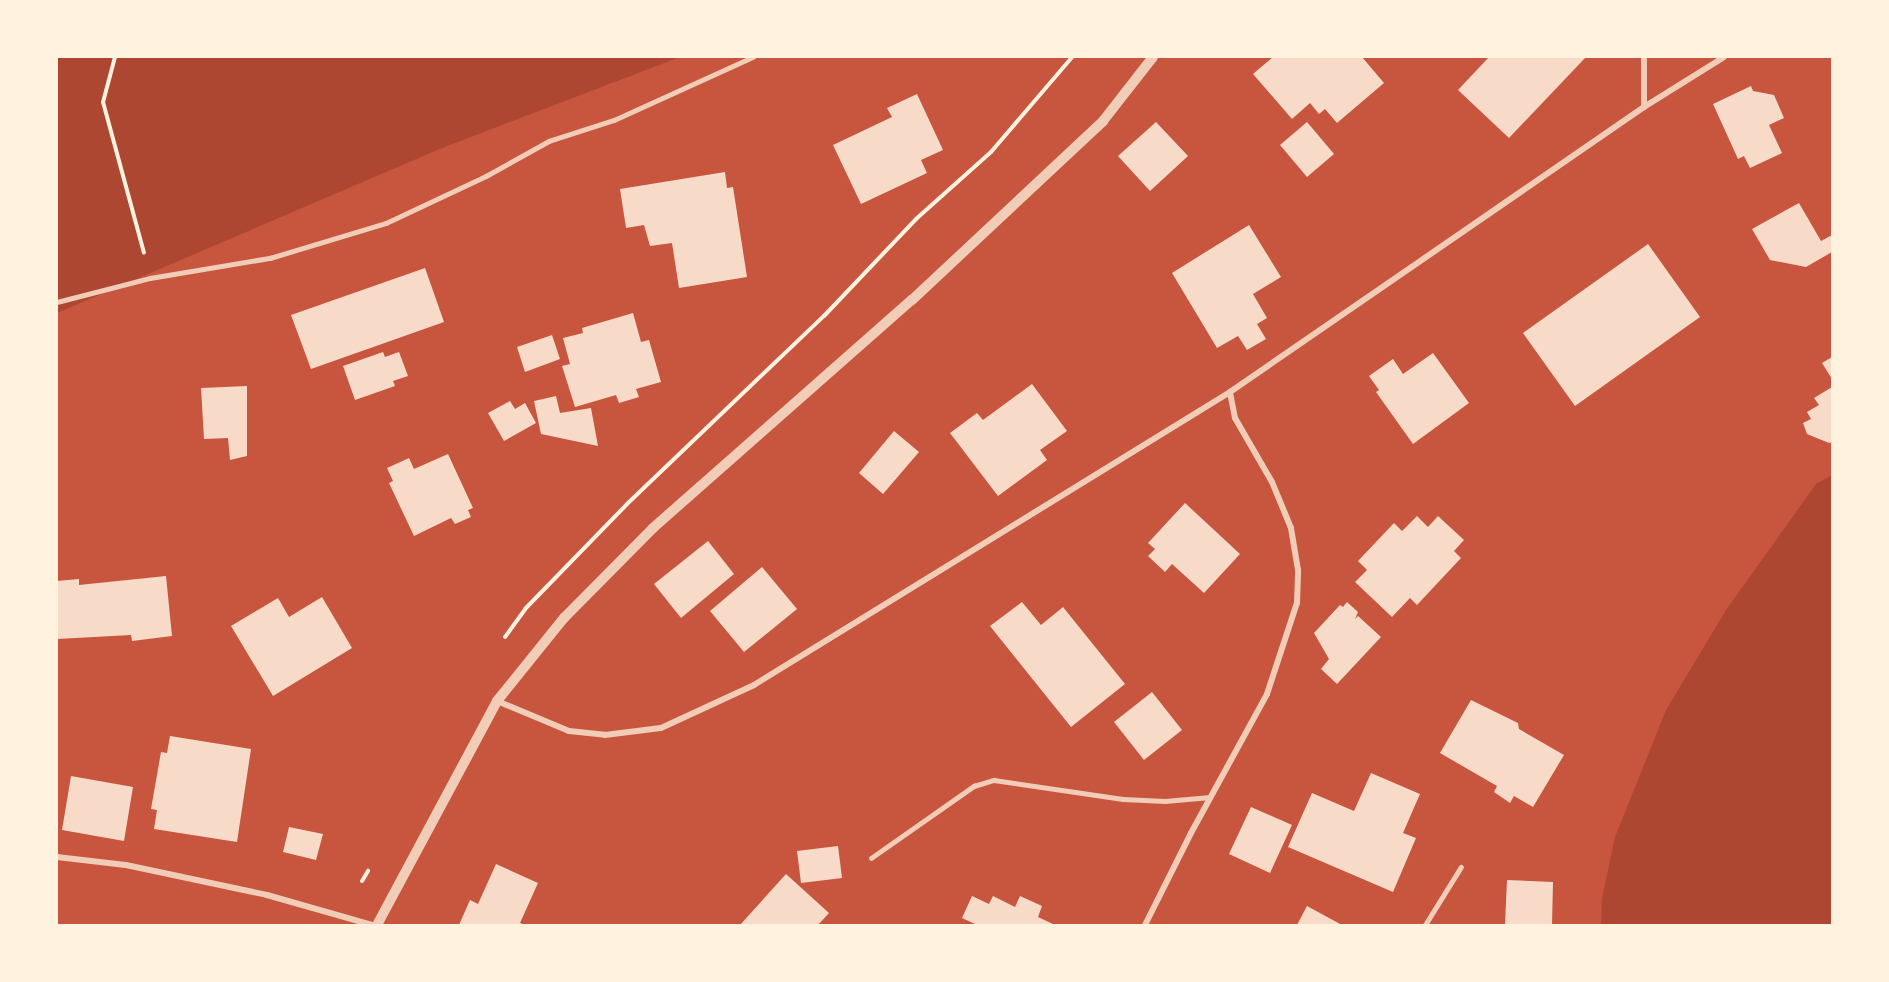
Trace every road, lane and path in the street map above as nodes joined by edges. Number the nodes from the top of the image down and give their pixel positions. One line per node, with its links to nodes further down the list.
1 (116, 57): 7 (path)
2 (753, 57): 8 (lane)
3 (1152, 57): 10 (street)
4 (1644, 57): 6 (street)
5 (1724, 57): 6 (street)
6 (1644, 107): 9 (street)
7 (136, 221)
8 (57, 302)
9 (1230, 393): 10 (street); 11 (street)
10 (497, 701): 16 (street)
11 (1210, 797): 13 (lane); 17 (street)
12 (57, 857): 15 (street)
13 (871, 858)
14 (1461, 867): 18 (lane)
15 (372, 925)
16 (378, 925)
17 (1145, 925)
18 (1425, 925)

